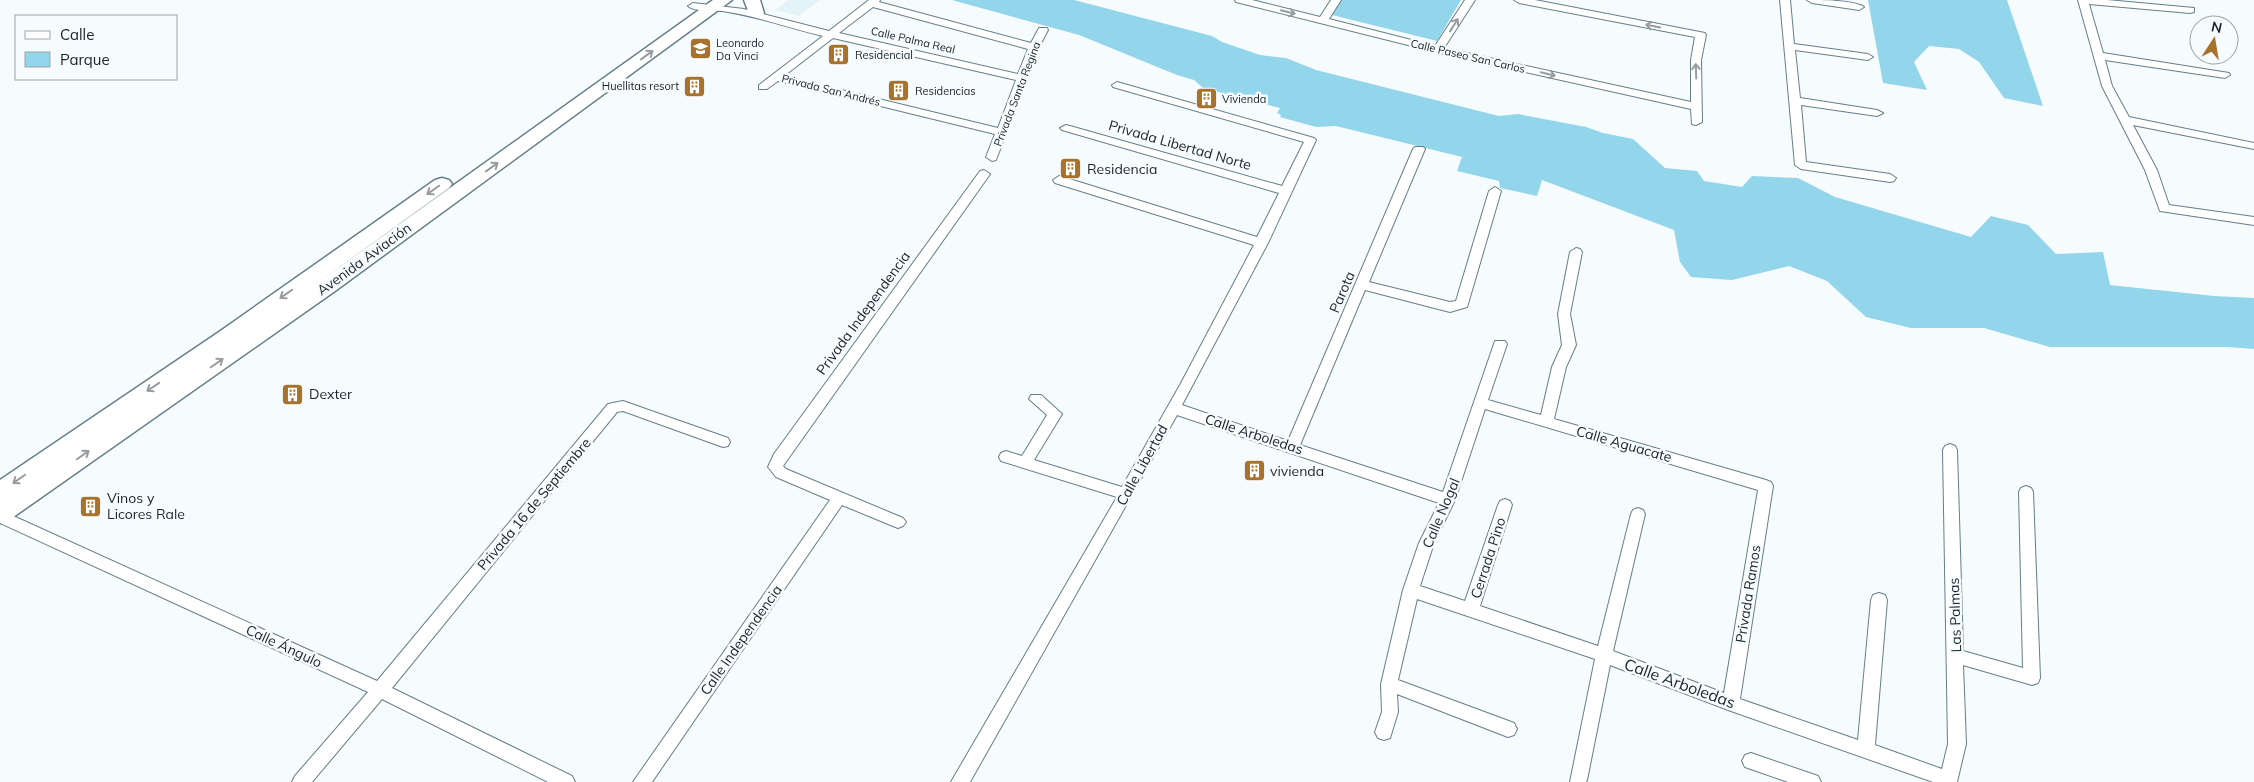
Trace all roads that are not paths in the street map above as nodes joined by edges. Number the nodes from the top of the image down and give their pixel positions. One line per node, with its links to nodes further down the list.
1 (1240, 0): 13 (street, Calle Paseo San Carlos, one-way to 13)
2 (1336, 0): 13 (street)
3 (1470, 0): 18 (street, one-way to 3)
4 (1519, 0): 27 (street, one-way to 4)
5 (1785, 0): 16 (street)
6 (1812, 0): 10 (street)
7 (2083, 1): 11 (street); 19 (street)
8 (873, 2): 15 (street); 17 (street)
9 (704, 6): 12 (street, Calle Palma Real); 45 (main road, Avenida Aviación)
10 (1859, 7)
11 (2190, 10)
12 (752, 11): 15 (street, Calle Palma Real)
13 (1322, 20): 18 (street, Calle Paseo San Carlos)
14 (1043, 30): 17 (street, Privada Santa Regina)
15 (830, 34): 22 (street); 23 (street, Calle Palma Real)
16 (1789, 46): 20 (street); 26 (street)
17 (1034, 47): 23 (street, Privada Santa Regina)
18 (1438, 49): 27 (street, Calle Paseo San Carlos, one-way to 27)
19 (2100, 56): 21 (street); 29 (street)
20 (1868, 57)
21 (2225, 75)
22 (776, 77): 25 (street); 32 (street, Privada San Andrés)
23 (1022, 78): 32 (street, Privada Santa Regina)
24 (1117, 85): 33 (street)
25 (763, 87)
26 (1795, 101): 28 (street); 38 (street)
27 (1697, 107): 30 (street)
28 (1877, 113)
29 (2125, 120): 34 (street); 42 (street)
30 (1696, 122)
31 (1066, 128): 40 (street, Privada Libertad Norte)
32 (1002, 132): 36 (street, Privada Santa Regina)
33 (1310, 140): 40 (street, Calle Libertad)
34 (2254, 146)
35 (1418, 148): 46 (street, Parota)
36 (992, 157)
37 (984, 174): 59 (street, Privada Independencia)
38 (1890, 178)
39 (1058, 180): 43 (street)
40 (1287, 191): 43 (street, Calle Libertad)
41 (1495, 191): 46 (street)
42 (2254, 221)
43 (1262, 243): 50 (street, Calle Libertad)
44 (1576, 252): 51 (street)
45 (319, 282): 57 (main road, Avenida Aviación, one-way to 57); 63 (main road, Avenida Aviación, one-way to 45)
46 (1362, 285): 53 (street, Parota)
47 (1500, 344): 49 (street, Calle Nogal)
48 (1036, 400): 58 (street)
49 (1482, 403): 51 (street, Calle Aguacate); 60 (street, Calle Nogal)
50 (1174, 408): 53 (street, Calle Arboledas); 58 (street, Calle Libertad)
51 (1546, 422): 55 (street, Calle Aguacate)
52 (723, 442): 71 (street, Privada 16 de Septiembre)
53 (1292, 446): 60 (street, Calle Arboledas)
54 (1950, 450): 69 (street, Las Palmas)
55 (1766, 486): 72 (street, Privada Ramos)
56 (2026, 492): 69 (street)
57 (0, 493)
58 (1126, 494): 82 (street, Calle Libertad)
59 (840, 497): 64 (street); 81 (street, Calle Independencia)
60 (1448, 500): 65 (street, Calle Nogal)
61 (1505, 505): 67 (street, Cerrada Pino)
62 (1638, 514): 68 (street)
63 (0, 515): 71 (street, Calle Ángulo)
64 (898, 522)
65 (1411, 590): 67 (street, Calle Arboledas); 70 (street, Calle Nogal)
66 (1879, 600): 75 (street)
67 (1470, 611): 68 (street, Calle Arboledas)
68 (1604, 655): 72 (street, Calle Arboledas); 77 (street)
69 (1956, 656): 78 (street, Las Palmas)
70 (1390, 684): 73 (street); 74 (street, Calle Nogal)
71 (380, 690): 79 (street, Privada 16 de Septiembre); 80 (street, Calle Ángulo)
72 (1731, 703): 75 (street, Calle Arboledas)
73 (1508, 729)
74 (1384, 732)
75 (1866, 750): 78 (street, Calle Arboledas)
76 (1751, 761): 83 (street)
77 (1578, 780)
78 (1948, 780)
79 (301, 782)
80 (566, 782)
81 (642, 782)
82 (960, 782)
83 (1812, 782)

